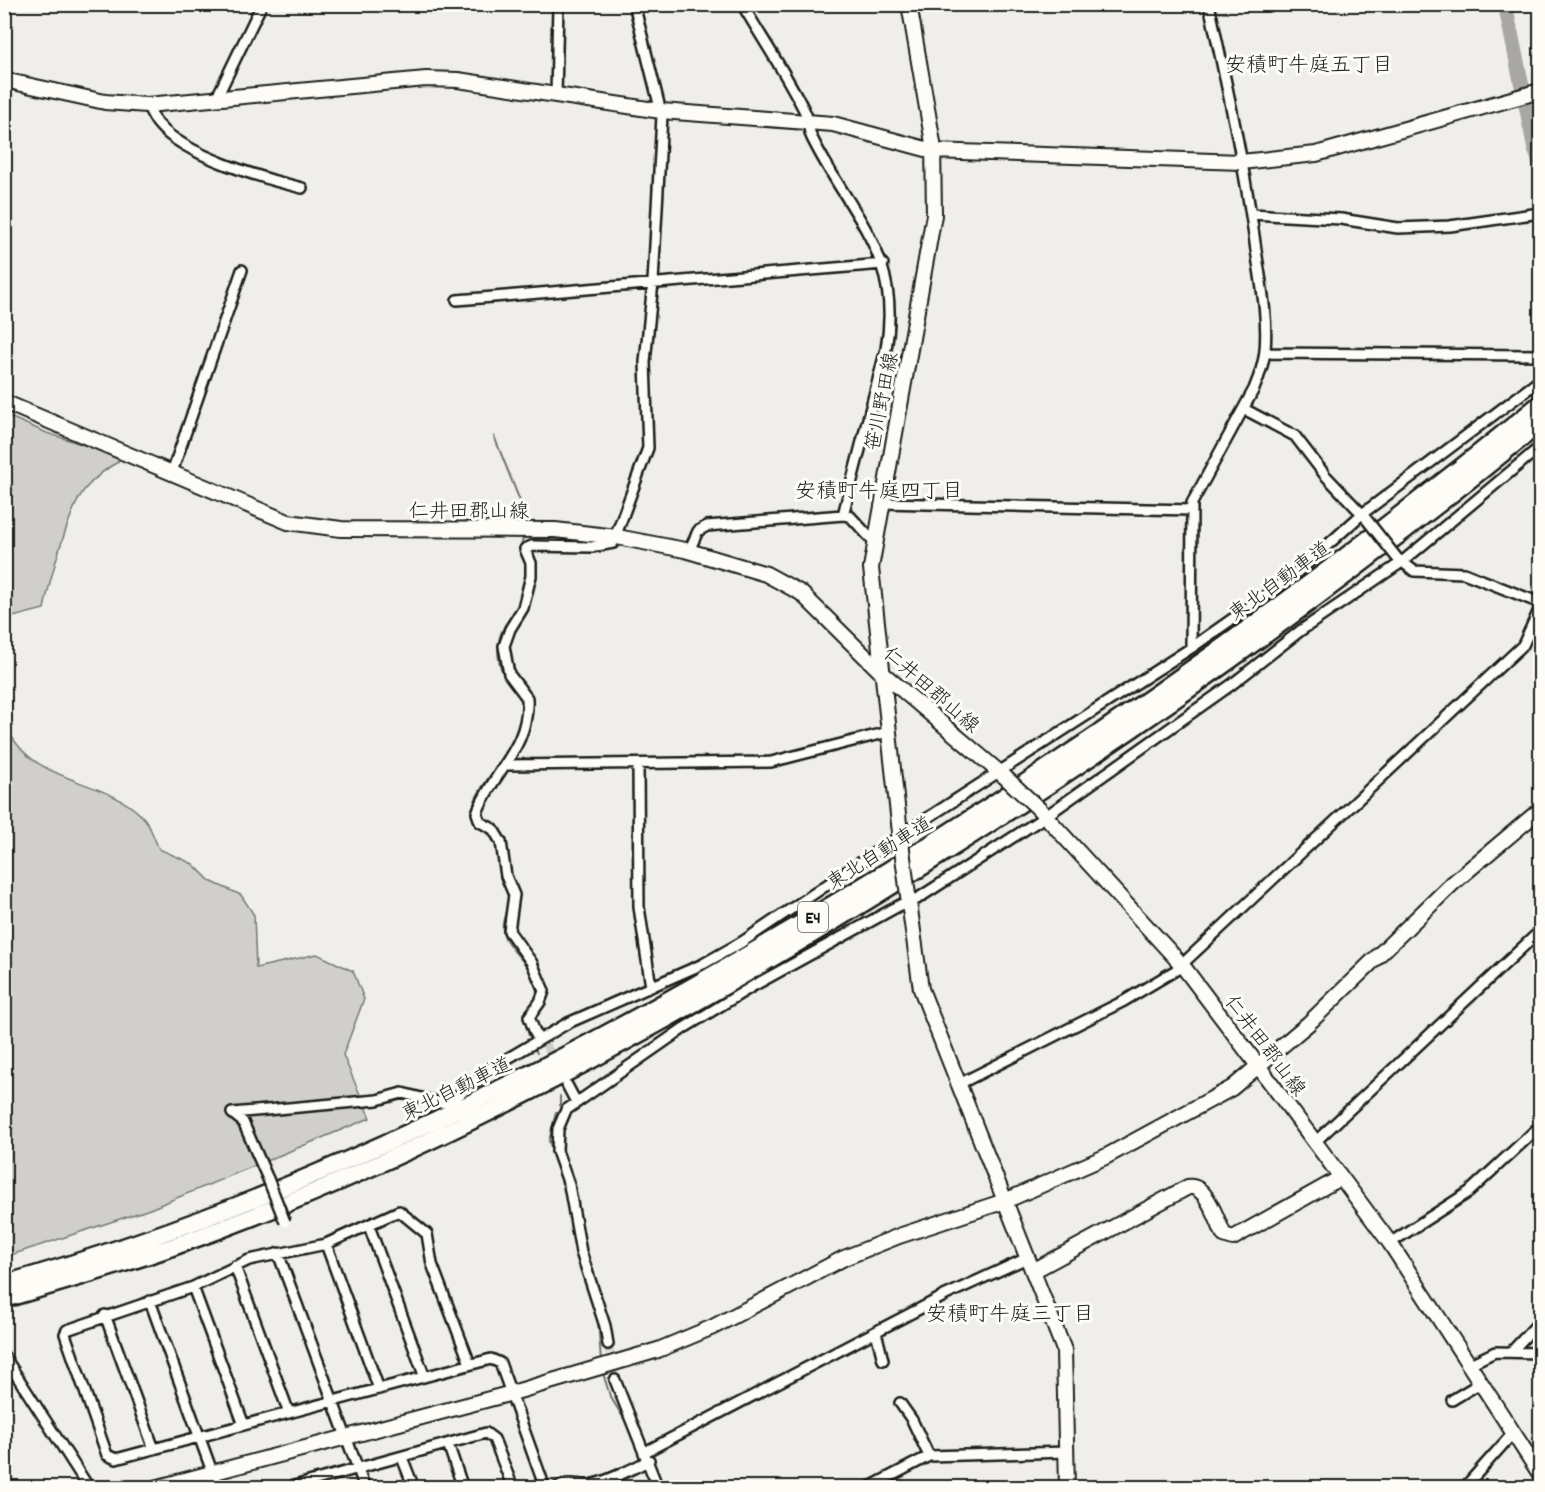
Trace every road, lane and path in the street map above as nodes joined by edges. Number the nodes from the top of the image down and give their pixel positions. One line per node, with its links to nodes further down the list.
1 (262, 4): 10 (street)
2 (558, 4): 9 (street)
3 (634, 4): 12 (street)
4 (742, 4): 13 (street)
5 (909, 4): 14 (street, 笹川野田線)
6 (1209, 4): 15 (street)
7 (4, 80): 11 (street)
8 (1540, 91): 15 (street)
9 (556, 97): 10 (street); 12 (street)
10 (216, 99): 11 (street)
11 (147, 105): 16 (street)
12 (661, 111): 13 (street); 21 (street)
13 (808, 122): 14 (street); 19 (street)
14 (933, 151): 15 (street); 32 (street, 笹川野田線)
15 (1241, 162): 17 (street)
16 (302, 188)
17 (1251, 213): 18 (street); 23 (street)
18 (1540, 213)
19 (883, 264): 21 (street); 34 (street)
20 (242, 270): 31 (street)
21 (653, 282): 22 (street); 36 (street)
22 (457, 300)
23 (1265, 353): 24 (street); 28 (street)
24 (1540, 355)
25 (1540, 380): 35 (street)
26 (4, 402): 31 (street, 仁井田郡山線)
27 (1540, 404): 71 (highway, 東北自動車道 / E4)
28 (1244, 409): 33 (street); 35 (street)
29 (1540, 423): 73 (highway, 東北自動車道 / E4)
30 (1540, 447): 39 (street)
31 (171, 472): 36 (street, 仁井田郡山線)
32 (881, 503): 33 (street); 37 (street, 笹川野田線)
33 (1192, 510): 42 (street)
34 (843, 515): 37 (street); 38 (street)
35 (1365, 517): 39 (street, bridge); 42 (street)
36 (617, 537): 38 (street, 仁井田郡山線); 46 (street)
37 (874, 542): 43 (street, 笹川野田線)
38 (689, 551): 43 (street, 仁井田郡山線)
39 (1400, 560): 40 (street); 49 (street)
40 (1540, 603)
41 (1540, 608): 53 (street)
42 (1191, 648): 47 (street)
43 (881, 672): 44 (street, 笹川野田線); 47 (street, 仁井田郡山線)
44 (888, 732): 45 (street); 50 (street, 笹川野田線)
45 (638, 764): 46 (street); 54 (street)
46 (507, 765): 55 (street)
47 (1002, 775): 49 (street, 仁井田郡山線, bridge); 50 (street)
48 (1540, 810): 56 (street)
49 (1042, 812): 51 (street); 53 (street, 仁井田郡山線)
50 (901, 839): 51 (street, 笹川野田線, bridge); 54 (street)
51 (909, 899): 57 (street, 笹川野田線); 59 (street)
52 (1540, 931): 61 (street)
53 (1182, 965): 56 (street, 仁井田郡山線); 57 (street)
54 (651, 987): 55 (street)
55 (542, 1041): 64 (street, bridge)
56 (1259, 1066): 61 (street, 仁井田郡山線); 63 (street)
57 (959, 1084): 63 (street, 笹川野田線)
58 (567, 1085): 59 (street)
59 (576, 1102): 78 (street)
60 (1540, 1126): 66 (street)
61 (1314, 1143): 62 (street, 仁井田郡山線)
62 (1340, 1178): 66 (street, 仁井田郡山線); 69 (street)
63 (1005, 1201): 69 (street, 笹川野田線); 89 (street)
64 (285, 1222)
65 (369, 1226): 67 (street); 83 (street); 85 (street)
66 (1390, 1243): 84 (street, 仁井田郡山線)
67 (326, 1244): 68 (street); 88 (street)
68 (278, 1253): 70 (street); 91 (street)
69 (1030, 1264): 77 (street); 100 (street, 笹川野田線)
70 (235, 1266): 72 (street); 93 (street)
71 (4, 1284)
72 (193, 1287): 74 (street); 94 (street)
73 (4, 1299)
74 (150, 1301): 75 (street); 96 (street)
75 (105, 1315): 99 (street); 99 (street)
76 (1540, 1321): 79 (street)
77 (876, 1332): 82 (street); 101 (street)
78 (608, 1344)
79 (1513, 1350): 80 (street); 84 (street)
80 (1540, 1353)
81 (4, 1356): 108 (street)
82 (883, 1360)
83 (470, 1364): 85 (street); 89 (street)
84 (1470, 1364): 87 (street, 仁井田郡山線)
85 (424, 1375): 88 (street)
86 (615, 1380): 101 (street)
87 (1482, 1382): 90 (street); 95 (street, 仁井田郡山線)
88 (379, 1389): 91 (street)
89 (512, 1393): 97 (street); 116 (street)
90 (1452, 1400)
91 (334, 1401): 93 (street); 97 (street)
92 (900, 1403): 102 (street)
93 (289, 1413): 94 (street)
94 (244, 1425): 96 (street)
95 (1514, 1432): 106 (street, 仁井田郡山線); 121 (street)
96 (200, 1437): 99 (street); 105 (street)
97 (347, 1437): 104 (street); 105 (street)
98 (448, 1444): 104 (street); 114 (street); 115 (street)
99 (154, 1449)
100 (1066, 1452): 102 (street); 120 (street, 笹川野田線)
101 (647, 1456): 117 (street); 118 (street)
102 (929, 1456): 119 (street)
103 (404, 1460): 113 (street)
104 (358, 1468): 107 (street); 112 (street)
105 (212, 1472): 109 (street); 110 (street)
106 (1540, 1474)
107 (315, 1484): 111 (street)
108 (89, 1488)
109 (156, 1488)
110 (218, 1488)
111 (287, 1488)
112 (365, 1488)
113 (414, 1488)
114 (463, 1488)
115 (513, 1488)
116 (545, 1488)
117 (556, 1488)
118 (658, 1488)
119 (868, 1488)
120 (1067, 1488)
121 (1464, 1488)

